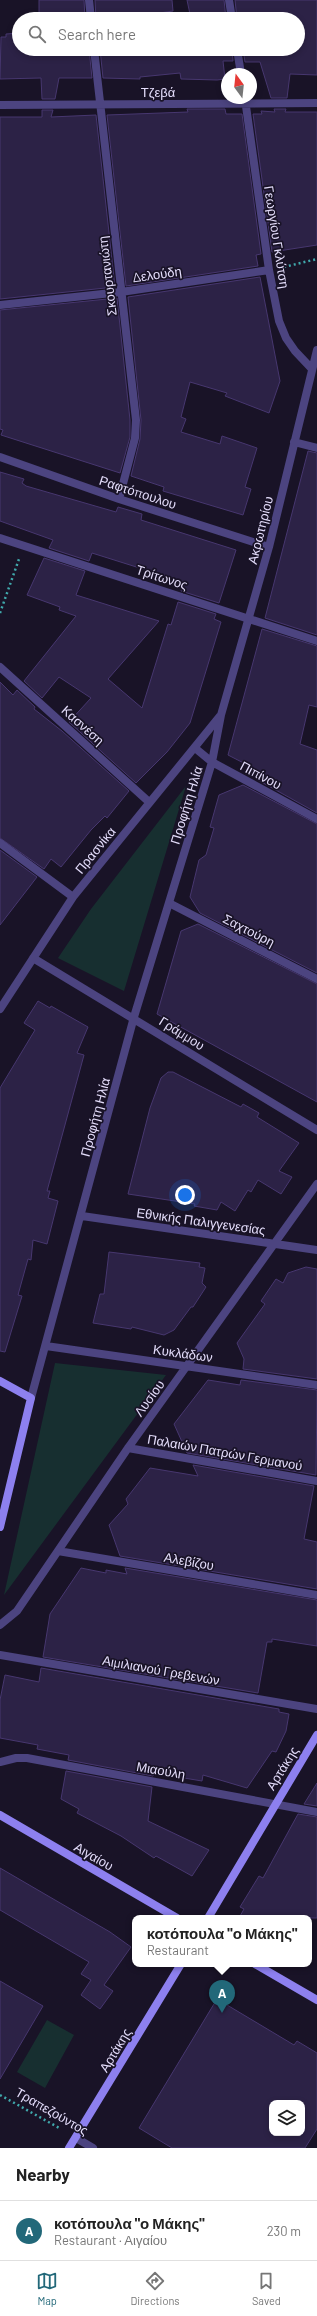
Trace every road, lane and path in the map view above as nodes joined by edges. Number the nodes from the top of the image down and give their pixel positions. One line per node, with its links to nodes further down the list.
1 (89, 0): 3 (street)
2 (229, 0): 4 (street)
3 (90, 12)
4 (231, 12)
5 (95, 56): 11 (street, Σκουρτανιώτη)
6 (238, 56): 7 (street)
7 (240, 68)
8 (221, 101): 11 (street, Τζεβά)
9 (257, 101): 10 (street, Τζεβά)
10 (317, 103)
11 (99, 104): 13 (street, Τζεβά); 16 (street, Σκουρτανιώτη)
12 (245, 104): 15 (street, Γεωργίου Γκλύτση)
13 (0, 105)
14 (317, 259): 15 (path)
15 (269, 270): 16 (street, Δελούδη); 19 (street, Γεωργίου Γκλύτση)
16 (121, 292): 17 (street, Δελούδη); 23 (street, Σκουρτανιώτη)
17 (0, 306)
18 (317, 350): 19 (street, Ακρωτηρίου)
19 (312, 368): 20 (street, Ακρωτηρίου)
20 (294, 442): 21 (street); 26 (street, Ακρωτηρίου)
21 (317, 448)
22 (0, 457): 23 (street, Ραφτόπουλου)
23 (119, 499): 26 (street, Ραφτόπουλου)
24 (0, 538): 25 (street, Τρίτωνος)
25 (24, 546): 27 (path); 28 (street, Τρίτωνος)
26 (269, 547): 28 (street, Ακρωτηρίου)
27 (0, 614)
28 (248, 617): 29 (street, Τρίτωνος); 31 (street, Ακρωτηρίου)
29 (317, 641)
30 (0, 667): 34 (street, Κασνέση)
31 (222, 715): 32 (street, Πρασνίκα); 33 (street, Προφήτη Ηλία)
32 (195, 748): 33 (street, Πιπίνου); 34 (street, Πρασνίκα)
33 (212, 762): 35 (street, Πιπίνου); 38 (street, Προφήτη Ηλία)
34 (149, 802): 37 (street, Πρασνίκα)
35 (317, 819)
36 (0, 843): 37 (street)
37 (73, 897): 39 (street, Πρασνίκα)
38 (169, 903): 40 (street, Σαχτούρη); 43 (street, Προφήτη Ηλία)
39 (33, 958): 41 (street, Πρασνίκα); 43 (street, Γράμμου)
40 (317, 979)
41 (4, 994): 42 (street, Πρασνίκα)
42 (0, 1009)
43 (134, 1017): 44 (street, Γράμμου); 46 (street, Προφήτη Ηλία)
44 (317, 1130)
45 (317, 1184): 47 (street, Λυσίου)
46 (82, 1216): 47 (street, Εθνικής Παλιγγενεσίας); 49 (street, Προφήτη Ηλία)
47 (274, 1244): 48 (street, Εθνικής Παλιγγενεσίας); 50 (street, Λυσίου)
48 (317, 1250)
49 (46, 1346): 50 (street, Κυκλάδων); 53 (street, Προφήτη Ηλία)
50 (187, 1365): 52 (street, Κυκλάδων); 54 (street, Λυσίου)
51 (0, 1381): 53 (street)
52 (317, 1385)
53 (31, 1398): 56 (street, Προφήτη Ηλία)
54 (128, 1448): 55 (street, Παλαιών Πατρών Γερμανού); 57 (street, Λυσίου)
55 (317, 1481)
56 (0, 1527)
57 (58, 1551): 58 (street, Αλεβίζου); 59 (street, Λυσίου)
58 (317, 1595)
59 (0, 1626)
60 (0, 1655): 61 (street, Αιμιλιανού Γρεβενών)
61 (317, 1709)
62 (317, 1735): 64 (street, Αρτάκης)
63 (0, 1762): 64 (street, Μιαούλη)
64 (275, 1803): 65 (street, Μιαούλη); 68 (street, Αρτάκης)
65 (317, 1812)
66 (0, 1815): 67 (street, Αιγαίου)
67 (172, 1915)
68 (210, 1915)
69 (179, 1967): 73 (street, Αρτάκης)
70 (260, 1967): 71 (street)
71 (317, 2000)
72 (0, 2095): 73 (path, Τραπεζούντος)
73 (76, 2138): 74 (street, Αρτάκης); 75 (street, Τραπεζούντος)
74 (69, 2148)
75 (93, 2148)

